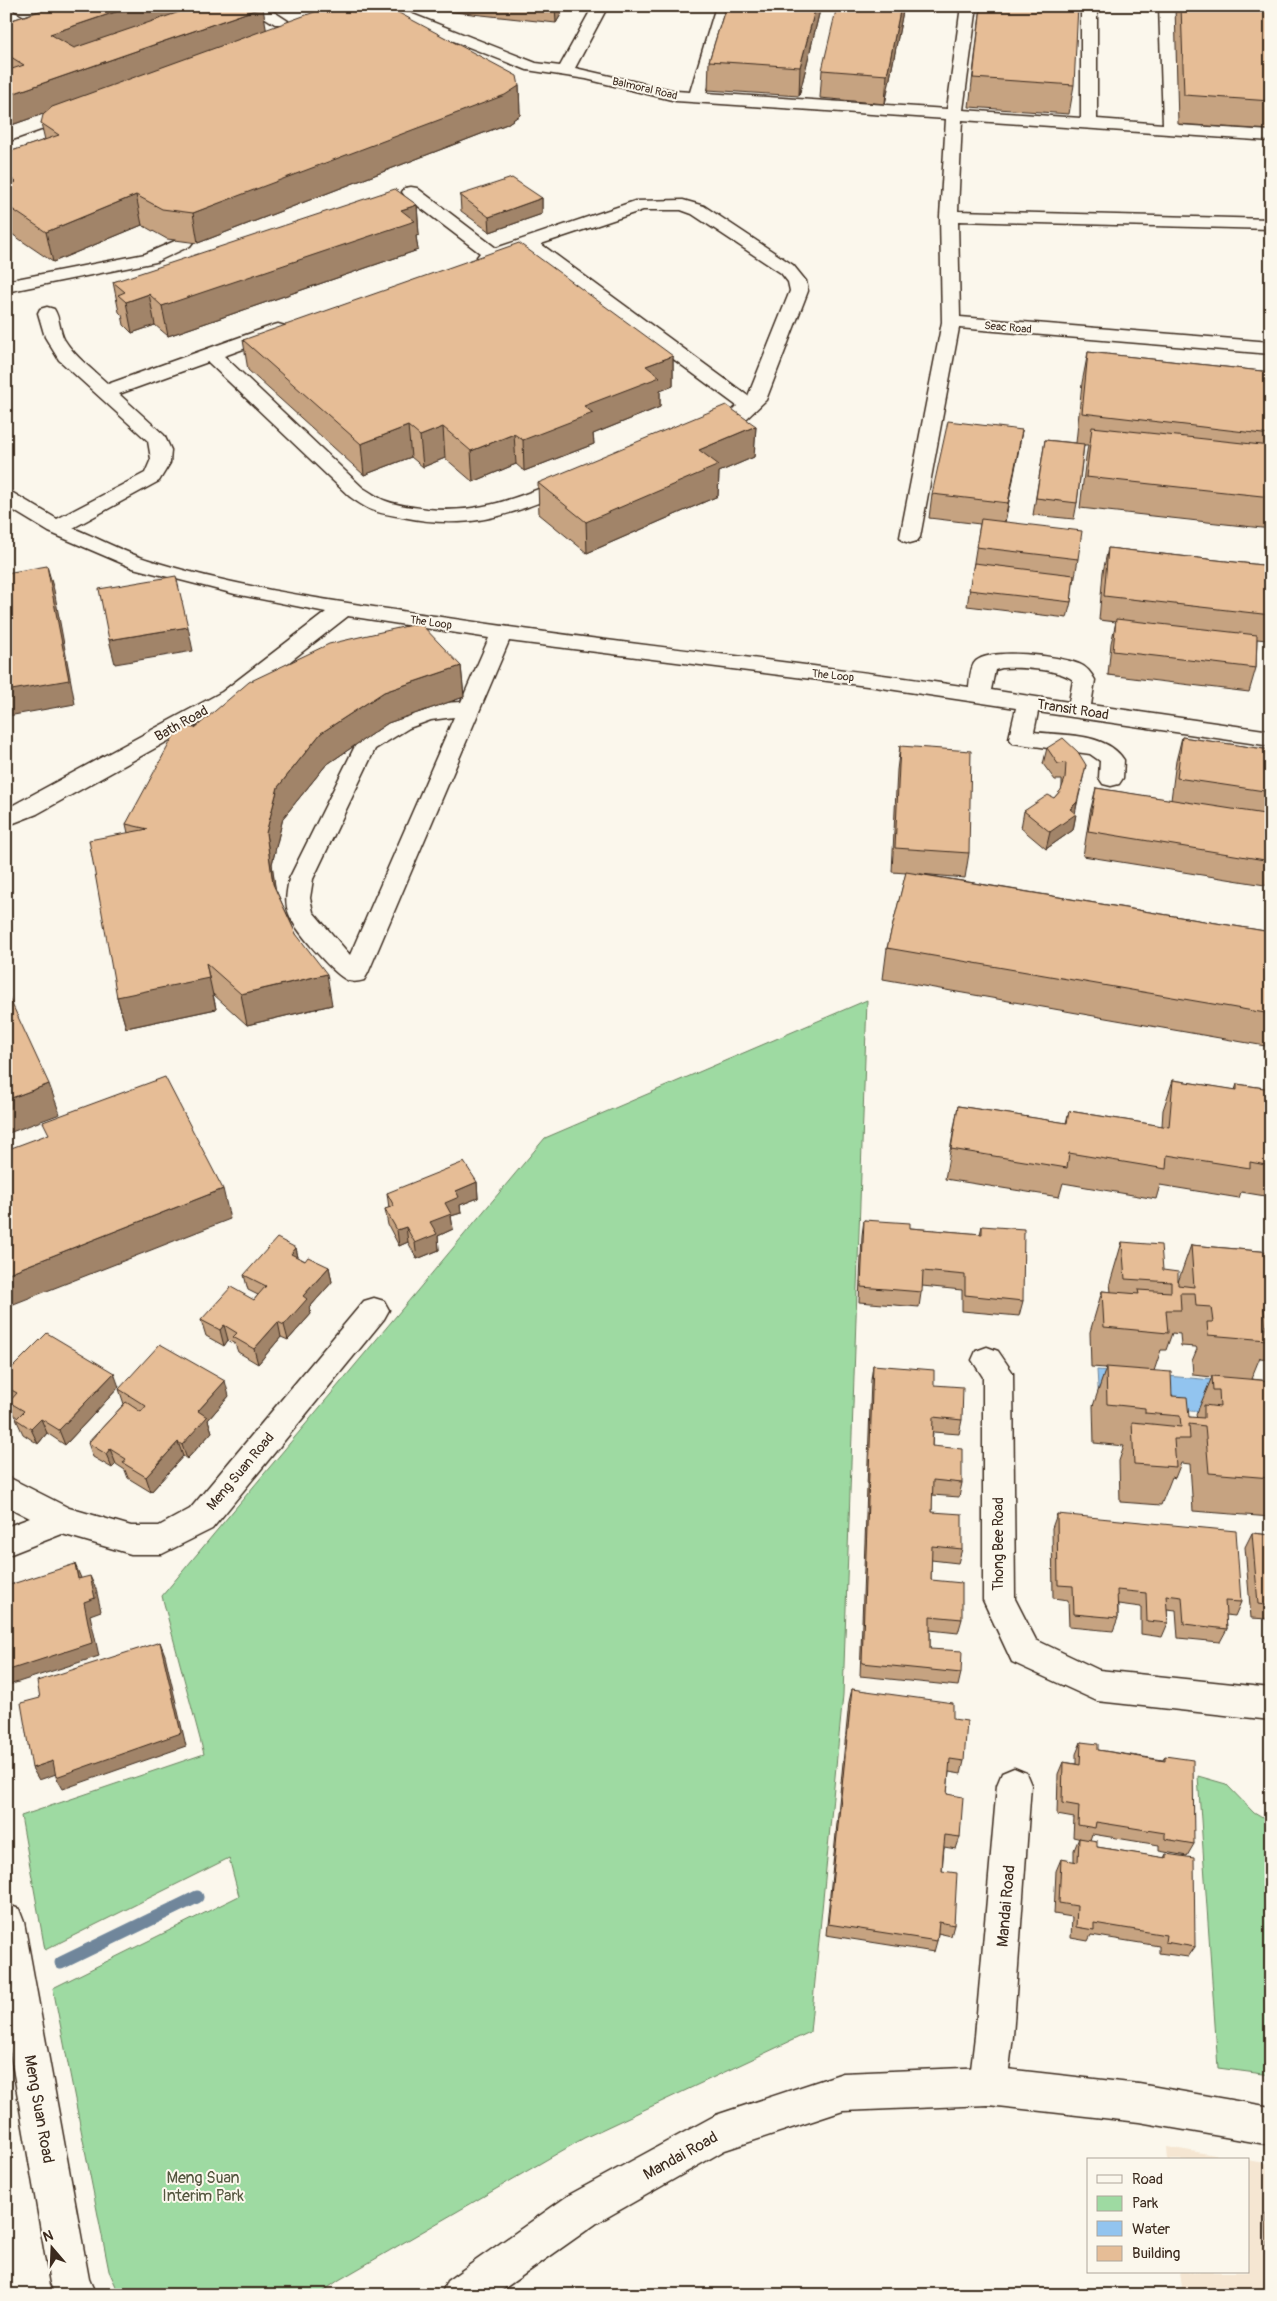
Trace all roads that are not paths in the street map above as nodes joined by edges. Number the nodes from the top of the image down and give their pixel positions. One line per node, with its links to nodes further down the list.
1 (253, 6): 10 (street)
2 (601, 6): 13 (street)
3 (724, 6): 15 (street)
4 (969, 6): 17 (street)
5 (1089, 6): 19 (street)
6 (1167, 6): 20 (street)
7 (378, 11): 13 (street, Balmoral Road)
8 (6, 12): 11 (street)
9 (47, 20): 11 (street)
10 (280, 21)
11 (29, 26): 12 (street)
12 (14, 31)
13 (565, 71): 15 (street, Balmoral Road)
14 (822, 88): 16 (street)
15 (697, 97): 16 (street, Balmoral Road)
16 (818, 106): 17 (street, Balmoral Road)
17 (954, 114): 19 (street, Balmoral Road); 24 (street)
18 (90, 119): 22 (street)
19 (1089, 124): 20 (street, Balmoral Road)
20 (1171, 129): 21 (street, Balmoral Road)
21 (1271, 136)
22 (6, 150)
23 (411, 192): 28 (street)
24 (949, 216): 25 (street); 32 (street)
25 (1271, 224)
26 (184, 242): 30 (street)
27 (528, 243): 28 (street); 37 (street); 37 (street)
28 (494, 254): 29 (street)
29 (467, 264)
30 (6, 287)
31 (47, 313): 36 (street)
32 (951, 322): 34 (street, Seac Road); 42 (street)
33 (293, 325): 35 (street)
34 (1271, 348)
35 (211, 354): 36 (street); 39 (street)
36 (105, 392): 41 (street)
37 (750, 406): 38 (street)
38 (691, 436)
39 (588, 476)
40 (6, 497): 41 (street, The Loop)
41 (56, 528): 43 (street, The Loop)
42 (910, 537)
43 (344, 609): 44 (street, The Loop); 52 (street, Bath Road)
44 (502, 633): 45 (street, The Loop); 48 (street)
45 (875, 680): 46 (street, Transit Road)
46 (979, 695): 47 (street, Transit Road); 49 (street)
47 (1028, 702): 49 (street, Transit Road); 51 (street)
48 (469, 710): 48 (street)
49 (1079, 710): 50 (street, Transit Road)
50 (1271, 739)
51 (1111, 778)
52 (6, 818)
53 (374, 1310): 56 (street, Meng Suan Road)
54 (987, 1360): 58 (street, Thong Bee Road)
55 (6, 1490): 56 (street, Meng Suan Road)
56 (62, 1520): 57 (street)
57 (6, 1542)
58 (1271, 1704)
59 (1014, 1785): 61 (street, Mandai Road)
60 (6, 1922): 63 (street, Meng Suan Road)
61 (988, 2086): 62 (street, Mandai Road); 64 (street, Mandai Road)
62 (1271, 2126)
63 (76, 2295)
64 (461, 2295)

